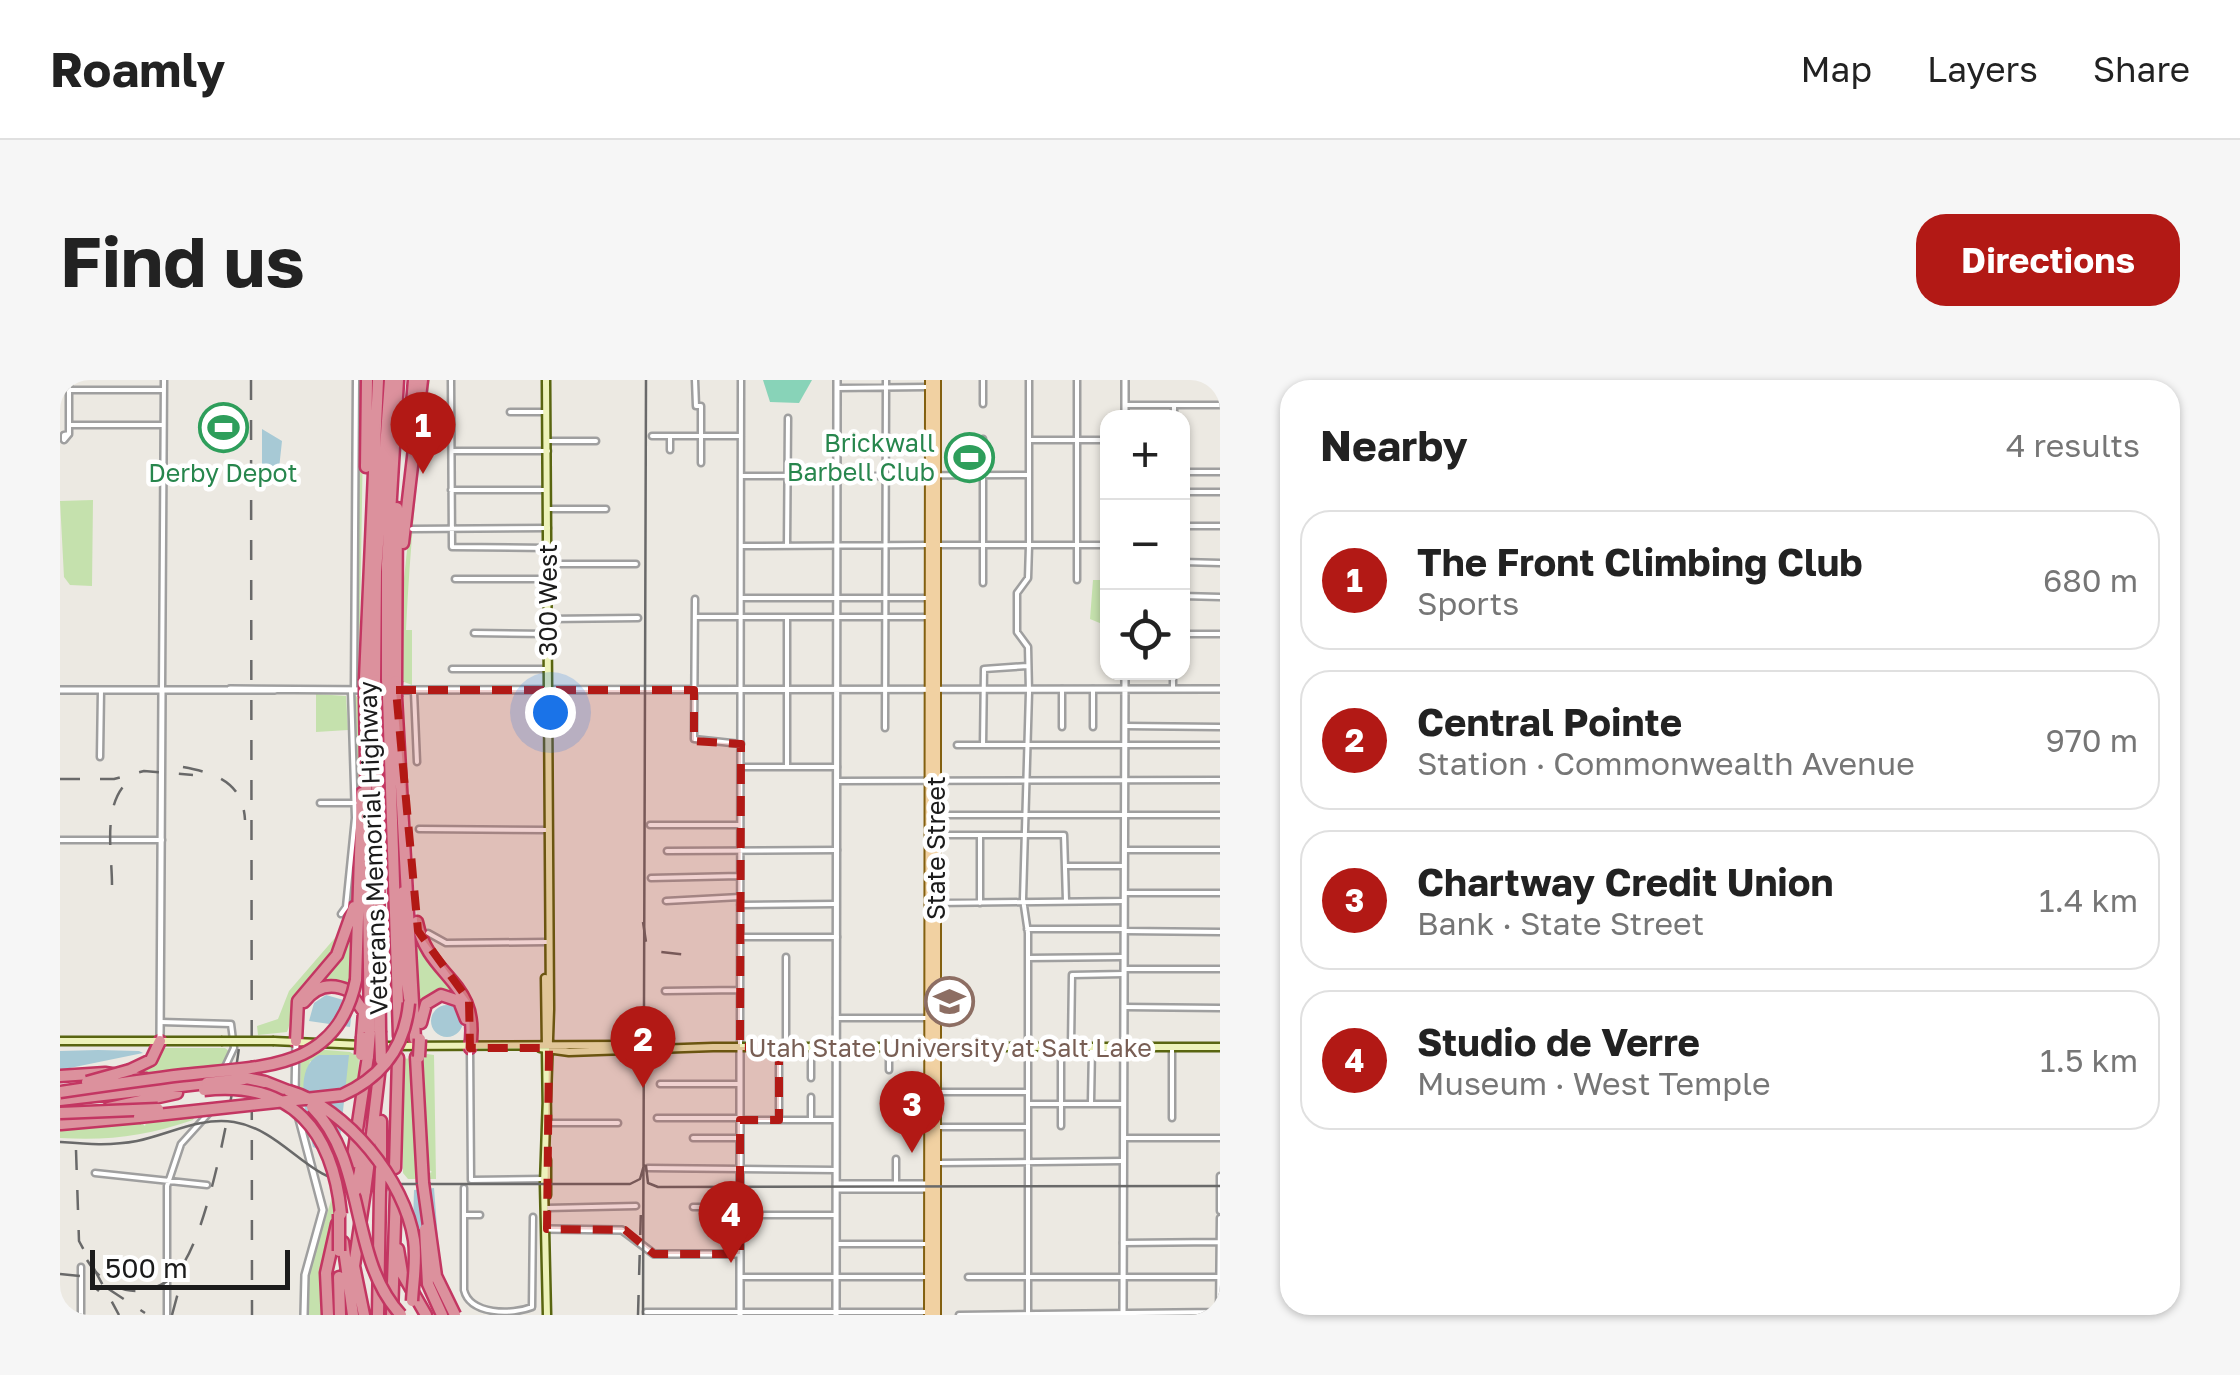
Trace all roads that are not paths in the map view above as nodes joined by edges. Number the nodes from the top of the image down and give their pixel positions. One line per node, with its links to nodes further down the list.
1 (69, 380): 22 (street)
2 (164, 380): 23 (street)
3 (356, 380): 135 (street)
4 (366, 380): 69 (highway)
5 (378, 380): 69 (highway)
6 (390, 380): 114 (highway, Veterans Memorial Highway)
7 (398, 380): 30 (highway, Veterans Memorial Highway)
8 (414, 380): 51 (highway)
9 (422, 380): 51 (highway)
10 (451, 380): 48 (street)
11 (548, 380): 32 (main road, 300 West); 42 (main road, 300 West)
12 (696, 380): 39 (street)
13 (741, 380): 40 (street)
14 (886, 380): 21 (street)
15 (983, 380): 24 (street)
16 (1029, 380): 43 (street)
17 (1077, 380): 44 (street)
18 (1125, 380): 25 (street)
19 (932, 382): 21 (street); 60 (main road, State Street)
20 (837, 384): 21 (street); 58 (street)
21 (886, 388): 59 (street)
22 (69, 390): 23 (street); 34 (street)
23 (163, 390): 35 (street)
24 (983, 404)
25 (1125, 404): 26 (street); 28 (street)
26 (1174, 404): 27 (street); 29 (street)
27 (1220, 404)
28 (1125, 410)
29 (1174, 410)
30 (396, 412): 91 (highway); 114 (highway, Veterans Memorial Highway)
31 (510, 412): 32 (street)
32 (546, 412): 42 (main road, 300 West)
33 (788, 418): 57 (street)
34 (69, 424): 35 (street); 36 (street)
35 (163, 424): 128 (street)
36 (68, 434)
37 (652, 436): 38 (street)
38 (670, 436): 39 (street); 47 (street)
39 (700, 436): 40 (street); 50 (street)
40 (741, 436): 56 (street)
41 (983, 439): 54 (street)
42 (548, 440): 46 (street); 49 (main road, 300 West)
43 (1029, 440): 44 (street); 55 (street)
44 (1077, 440): 45 (street); 73 (street)
45 (1100, 440)
46 (596, 441)
47 (670, 450)
48 (451, 451): 49 (street); 61 (street)
49 (548, 452): 62 (main road, 300 West)
50 (700, 464)
51 (410, 470): 91 (highway)
52 (1190, 472): 53 (street)
53 (1220, 472)
54 (983, 475): 55 (street); 60 (street); 75 (street)
55 (1029, 475): 76 (street)
56 (741, 476): 57 (street); 77 (street)
57 (788, 476): 58 (street); 78 (street)
58 (837, 476): 59 (street); 79 (street)
59 (886, 476): 60 (street); 80 (street)
60 (933, 476): 81 (main road, State Street)
61 (451, 490): 62 (street); 70 (street)
62 (548, 490): 66 (main road, 300 West)
63 (1190, 492): 64 (street)
64 (1220, 492)
65 (606, 509): 66 (street)
66 (548, 510): 71 (main road, 300 West)
67 (1190, 526): 68 (street)
68 (1220, 526)
69 (369, 528): 114 (highway)
70 (452, 528): 71 (street); 72 (street); 82 (street)
71 (548, 528): 82 (main road, 300 West)
72 (412, 529)
73 (1077, 544): 74 (street); 76 (street); 89 (street)
74 (1100, 544)
75 (983, 545): 76 (street); 81 (street); 90 (street)
76 (1029, 545): 111 (street)
77 (741, 546): 78 (street); 94 (street)
78 (787, 546): 79 (street)
79 (837, 546): 80 (street); 95 (street)
80 (884, 546): 81 (street); 96 (street)
81 (933, 546): 97 (main road, State Street)
82 (548, 548): 85 (main road, 300 West)
83 (1190, 562): 84 (street)
84 (1218, 562)
85 (548, 564): 86 (street); 87 (main road, 300 West)
86 (636, 564)
87 (548, 579): 88 (street); 101 (main road, 300 West)
88 (455, 580)
89 (1077, 580)
90 (983, 584)
91 (398, 596): 114 (highway)
92 (1190, 596): 93 (street)
93 (1220, 597)
94 (740, 598): 95 (street); 104 (street)
95 (837, 598): 96 (street); 106 (street)
96 (883, 598): 97 (street); 99 (street)
97 (933, 598): 100 (main road, State Street); 118 (main road, State Street)
98 (695, 599): 103 (street)
99 (884, 617): 100 (street); 106 (street); 117 (street)
100 (930, 617): 118 (main road, State Street)
101 (548, 618): 102 (street); 108 (main road, 300 West)
102 (638, 618)
103 (694, 618): 104 (street); 131 (street)
104 (741, 618): 105 (street); 132 (street)
105 (786, 618): 106 (street); 133 (street)
106 (837, 618): 134 (street)
107 (474, 634): 108 (street)
108 (548, 634): 112 (main road, 300 West)
109 (1190, 634): 110 (street)
110 (1220, 634)
111 (1028, 666): 119 (street); 120 (street)
112 (548, 668): 113 (street); 130 (main road, 300 West)
113 (452, 669)
114 (381, 680): 135 (highway, bridge); 135 (highway, Veterans Memorial Highway, bridge)
115 (1125, 680): 123 (street)
116 (1173, 680): 124 (street)
117 (885, 689): 118 (street); 134 (street); 140 (street)
118 (933, 689): 119 (street); 152 (main road, State Street)
119 (983, 689): 120 (street); 145 (street)
120 (1027, 689): 121 (street); 146 (street)
121 (1062, 689): 122 (street); 138 (street)
122 (1093, 689): 123 (street); 139 (street)
123 (1125, 689): 124 (street); 136 (street)
124 (1173, 689): 125 (street)
125 (1220, 689)
126 (60, 690): 127 (street)
127 (101, 690): 128 (street); 147 (street)
128 (162, 690): 135 (street); 174 (street)
129 (414, 690): 130 (street); 135 (street); 148 (street)
130 (548, 690): 131 (street); 169 (main road, 300 West)
131 (694, 690): 132 (street); 141 (street)
132 (741, 690): 133 (street); 141 (street)
133 (787, 690): 134 (street); 150 (street)
134 (837, 690): 151 (street)
135 (372, 695): 156 (highway); 158 (highway, Veterans Memorial Highway); 160 (street); 167 (highway); 216 (highway, Veterans Memorial Highway)
136 (1125, 726): 137 (street); 142 (street)
137 (1220, 726)
138 (1062, 727)
139 (1092, 727)
140 (885, 728)
141 (741, 744): 149 (street)
142 (1125, 745): 143 (street); 146 (street); 154 (street)
143 (1220, 745)
144 (957, 746): 145 (street)
145 (983, 746): 146 (street)
146 (1029, 746): 153 (street)
147 (100, 756)
148 (418, 762)
149 (741, 767): 150 (street); 166 (street)
150 (787, 767): 151 (street)
151 (837, 767): 157 (street)
152 (933, 780): 153 (street); 157 (street); 161 (main road, State Street); 191 (main road, State Street)
153 (1029, 780): 154 (street); 162 (street)
154 (1125, 780): 155 (street); 163 (street)
155 (1220, 780)
156 (402, 781): 182 (highway); 210 (highway)
157 (837, 781): 176 (street)
158 (389, 782): 210 (highway); 295 (highway, Veterans Memorial Highway, bridge)
159 (320, 803): 160 (street)
160 (355, 803): 195 (street)
161 (936, 815): 162 (street); 170 (main road, State Street)
162 (1028, 815): 163 (street); 172 (street)
163 (1125, 815): 164 (street); 177 (street)
164 (1220, 815)
165 (650, 824): 166 (street)
166 (740, 824): 175 (street)
167 (361, 826): 220 (highway); 244 (highway, bridge)
168 (419, 829): 169 (street)
169 (548, 830): 202 (main road, 300 West)
170 (936, 834): 171 (street); 191 (main road, State Street)
171 (980, 834): 172 (street); 192 (street)
172 (1025, 834): 180 (street); 190 (street)
173 (60, 840): 174 (street)
174 (162, 840): 215 (street)
175 (740, 850): 176 (street); 179 (street); 183 (street)
176 (836, 850): 194 (street)
177 (1124, 850): 178 (street); 181 (street)
178 (1220, 850)
179 (667, 851)
180 (1066, 866): 181 (street); 188 (street)
181 (1124, 866): 187 (street)
182 (408, 871): 217 (highway); 234 (highway)
183 (740, 876): 184 (street); 186 (street)
184 (651, 878)
185 (1220, 893): 187 (street)
186 (740, 897): 189 (street); 193 (street)
187 (1124, 897): 188 (street); 197 (street)
188 (1066, 900): 190 (street)
189 (666, 901)
190 (1026, 902): 192 (street); 196 (street)
191 (933, 903): 192 (street); 214 (main road, State Street); 225 (main road, State Street)
192 (980, 903)
193 (740, 904): 194 (street); 200 (street)
194 (836, 904): 201 (street)
195 (341, 914)
196 (1027, 926): 197 (street); 204 (street)
197 (1124, 930): 198 (street); 205 (street)
198 (1220, 932)
199 (428, 933): 202 (street)
200 (740, 937): 201 (street); 209 (street)
201 (836, 937): 213 (street)
202 (547, 942): 235 (main road, 300 West)
203 (786, 957): 221 (street)
204 (1028, 958): 205 (street); 226 (street)
205 (1124, 958): 207 (street)
206 (1220, 969): 207 (street)
207 (1124, 972): 211 (street); 228 (street)
208 (665, 990): 209 (street)
209 (740, 990): 230 (street)
210 (408, 1001): 255 (highway, bridge)
211 (1124, 1008): 212 (street); 229 (street)
212 (1220, 1008)
213 (836, 1018): 214 (street); 223 (street)
214 (930, 1018): 225 (main road, State Street)
215 (162, 1022): 218 (street); 287 (street)
216 (371, 1034): 220 (highway); 236 (highway, bridge); 237 (highway, Veterans Memorial Highway, bridge)
217 (418, 1039): 234 (highway); 288 (highway, bridge)
218 (160, 1041): 219 (main road); 220 (main road, bridge); 244 (highway, bridge)
219 (60, 1042)
220 (296, 1042): 234 (main road); 335 (street)
221 (782, 1046): 222 (main road); 230 (main road); 262 (street)
222 (811, 1046): 223 (main road); 240 (street)
223 (836, 1046): 224 (main road); 264 (street)
224 (889, 1046): 225 (main road); 238 (street)
225 (932, 1046): 226 (main road); 246 (main road, State Street); 258 (main road, State Street)
226 (1028, 1046): 227 (main road); 247 (street)
227 (1061, 1046): 228 (main road); 252 (street)
228 (1071, 1046): 231 (main road)
229 (1124, 1046): 231 (main road); 232 (main road); 254 (street)
230 (740, 1047): 235 (main road); 243 (street)
231 (1092, 1047): 253 (street)
232 (1172, 1047): 233 (main road); 259 (street)
233 (1220, 1047)
234 (470, 1048): 235 (main road); 286 (street)
235 (546, 1049): 265 (main road, 300 West)
236 (366, 1058): 280 (highway); 280 (highway)
237 (380, 1060): 280 (highway); 340 (highway, Veterans Memorial Highway, bridge)
238 (889, 1070)
239 (60, 1076): 241 (highway)
240 (810, 1078)
241 (206, 1084): 245 (highway, bridge); 248 (highway); 250 (highway); 294 (highway, bridge)
242 (660, 1084): 243 (street)
243 (740, 1084): 261 (street)
244 (60, 1090)
245 (290, 1091): 324 (highway, bridge); 342 (highway, bridge)
246 (936, 1092): 247 (street); 268 (main road, State Street)
247 (1028, 1092): 251 (street)
248 (177, 1093): 250 (highway); 260 (highway)
249 (811, 1097): 263 (street)
250 (60, 1103)
251 (1028, 1104): 252 (street); 269 (street)
252 (1061, 1104): 253 (street); 267 (street)
253 (1092, 1104): 254 (street)
254 (1124, 1104): 272 (street)
255 (259, 1105): 260 (highway, bridge); 260 (highway, bridge)
256 (656, 1118): 261 (street)
257 (902, 1118): 258 (street)
258 (930, 1118): 274 (main road); 279 (main road, State Street)
259 (1172, 1118)
260 (60, 1119)
261 (740, 1119): 262 (street); 271 (street)
262 (779, 1120): 263 (street)
263 (811, 1120): 264 (street)
264 (836, 1120): 283 (street)
265 (547, 1121): 266 (street); 276 (main road, 300 West)
266 (618, 1123)
267 (1061, 1126)
268 (936, 1127): 269 (street); 274 (main road, State Street)
269 (1028, 1127): 278 (street)
270 (693, 1138): 271 (street)
271 (740, 1138): 282 (street)
272 (1124, 1138): 273 (street); 277 (street)
273 (1220, 1138)
274 (936, 1140): 279 (main road, State Street)
275 (896, 1159): 289 (street)
276 (547, 1160): 286 (main road, 300 West); 296 (main road, 300 West)
277 (1123, 1161): 278 (street); 308 (street)
278 (1028, 1162): 279 (street); 321 (street)
279 (933, 1163): 292 (main road, State Street)
280 (360, 1167): 294 (highway, bridge); 294 (highway, bridge)
281 (648, 1168): 282 (street)
282 (740, 1169): 283 (street); 301 (street)
283 (836, 1170): 291 (street)
284 (95, 1173): 287 (street)
285 (1220, 1176): 297 (street)
286 (544, 1179): 296 (main road, 300 West)
287 (168, 1182): 290 (street); 334 (street)
288 (423, 1183): 324 (highway, bridge); 345 (highway, bridge); 346 (highway, bridge)
289 (896, 1184): 291 (street); 292 (street)
290 (206, 1185)
291 (836, 1186): 292 (street); 305 (street)
292 (933, 1186): 311 (main road, State Street); 319 (main road, State Street)
293 (464, 1188): 303 (street)
294 (352, 1191): 312 (highway, bridge); 336 (highway); 339 (highway)
295 (396, 1195): 341 (highway, Veterans Memorial Highway); 344 (highway)
296 (547, 1196): 299 (main road, 300 West)
297 (1220, 1200): 302 (street)
298 (636, 1206): 299 (street)
299 (547, 1208): 307 (main road, 300 West)
300 (693, 1208): 301 (street)
301 (740, 1211): 305 (street); 313 (street)
302 (1220, 1214): 309 (street)
303 (464, 1215): 304 (street); 314 (street)
304 (480, 1215)
305 (836, 1215): 310 (street)
306 (533, 1217): 314 (street)
307 (547, 1229): 313 (street); 315 (main road, 300 West)
308 (1123, 1242): 309 (street); 322 (street)
309 (1220, 1242): 323 (street)
310 (836, 1244): 311 (street); 318 (street)
311 (929, 1244): 319 (main road, State Street)
312 (342, 1251): 337 (highway); 338 (highway)
313 (740, 1254): 317 (street)
314 (534, 1260): 315 (street)
315 (547, 1260): 347 (main road, 300 West)
316 (81, 1267): 333 (street)
317 (740, 1277): 318 (street); 326 (street)
318 (836, 1277): 319 (street); 327 (street)
319 (932, 1277): 329 (main road, State Street); 329 (main road, State Street)
320 (968, 1277): 321 (street)
321 (1028, 1277): 322 (street); 331 (street)
322 (1123, 1277): 323 (street); 332 (street)
323 (1220, 1277): 328 (street)
324 (412, 1301): 343 (highway, bridge)
325 (646, 1312): 326 (street)
326 (740, 1313): 327 (street)
327 (836, 1313): 329 (street)
328 (1220, 1313): 332 (street)
329 (931, 1314)
330 (960, 1314): 331 (street)
331 (1028, 1314): 332 (street)
332 (1123, 1314)
333 (80, 1315)
334 (167, 1315)
335 (304, 1315)
336 (328, 1315)
337 (340, 1315)
338 (354, 1315)
339 (364, 1315)
340 (378, 1315)
341 (392, 1315)
342 (401, 1315)
343 (410, 1315)
344 (426, 1315)
345 (442, 1315)
346 (455, 1315)
347 (547, 1315)

